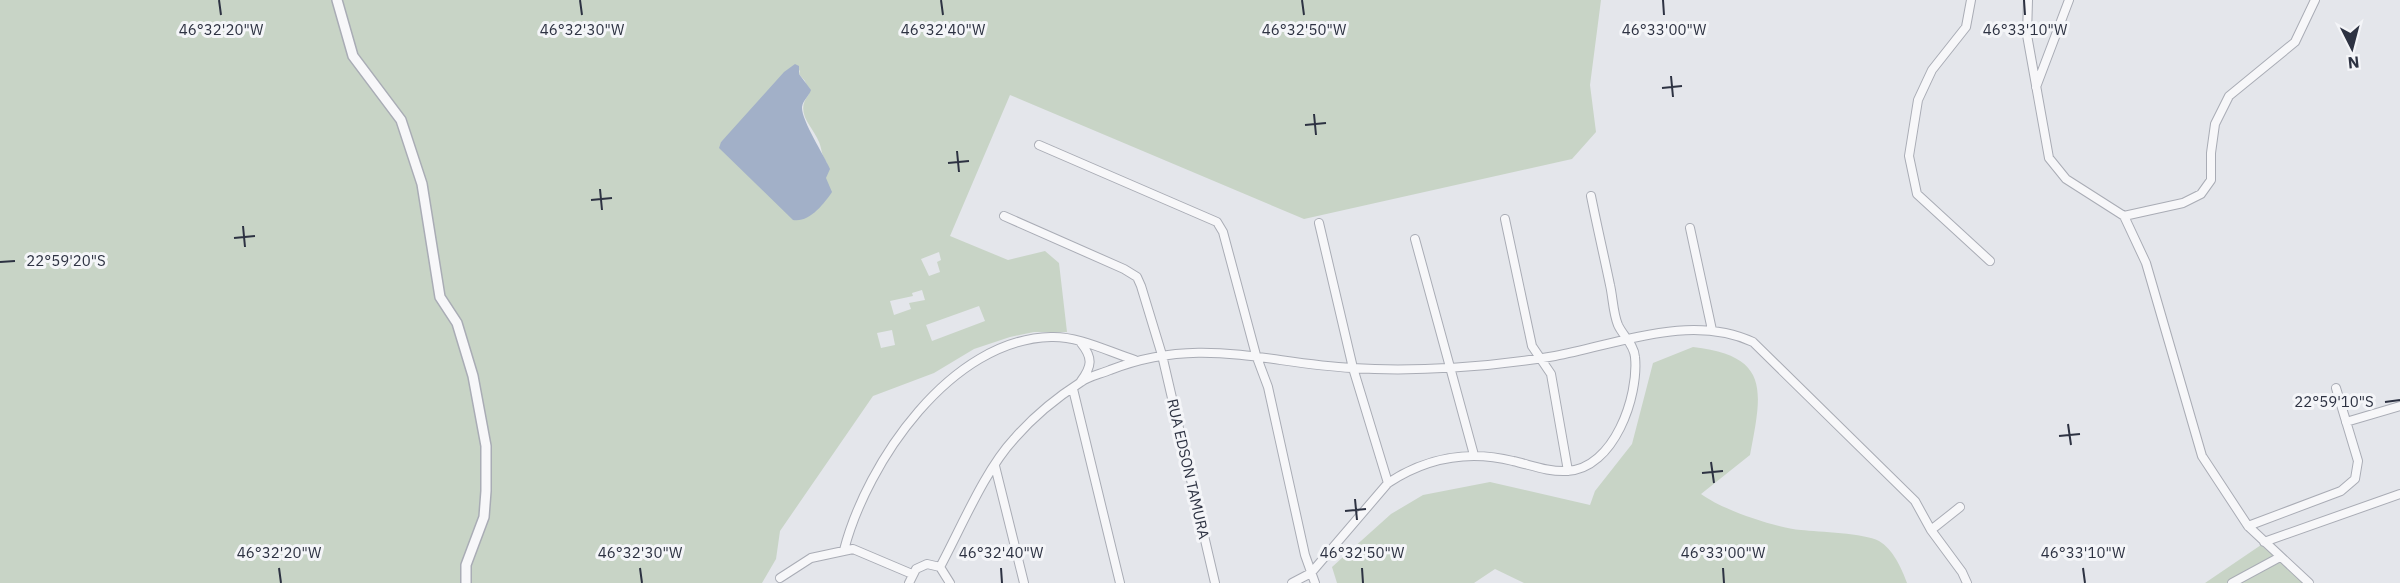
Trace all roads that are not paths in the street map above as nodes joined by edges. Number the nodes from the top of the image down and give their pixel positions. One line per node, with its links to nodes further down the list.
1 (337, 0): 45 (street)
2 (1971, 0): 15 (street)
3 (2028, 0): 6 (street)
4 (2069, 0): 6 (street)
5 (2315, 0): 10 (street)
6 (2035, 88): 10 (street)
7 (1039, 145): 20 (street)
8 (1591, 196): 17 (street)
9 (1004, 216): 19 (street, RUA EDSON TAMURA)
10 (2124, 216): 36 (street)
11 (1505, 219): 21 (street)
12 (1318, 223): 24 (street)
13 (1690, 228): 16 (street)
14 (1415, 239): 23 (street)
15 (1990, 261)
16 (1712, 330): 17 (street); 37 (street)
17 (1629, 340): 21 (street); 32 (street)
18 (1080, 342): 22 (street); 25 (street); 39 (street)
19 (1162, 355): 20 (street); 22 (street); 50 (street, RUA EDSON TAMURA)
20 (1256, 355): 24 (street); 42 (street)
21 (1541, 358): 23 (street); 32 (street)
22 (1135, 360): 25 (street)
23 (1448, 367): 24 (street); 30 (street)
24 (1353, 368): 33 (street)
25 (1082, 381): 27 (street)
26 (2336, 388): 29 (street)
27 (1073, 389): 31 (street); 49 (street)
28 (2400, 406): 29 (street)
29 (2346, 422): 36 (street)
30 (1474, 455): 32 (street); 33 (street)
31 (995, 466): 41 (street); 48 (street)
32 (1568, 471)
33 (1388, 483): 42 (street)
34 (2400, 494): 38 (street)
35 (1960, 507): 37 (street)
36 (2248, 526): 38 (street)
37 (1931, 530): 53 (street)
38 (2264, 542): 40 (street)
39 (844, 550): 43 (street); 44 (street)
40 (2280, 557): 54 (street); 55 (street)
41 (940, 567): 43 (street); 47 (street)
42 (1311, 573): 51 (street); 52 (street)
43 (912, 574): 46 (street)
44 (780, 578)
45 (466, 583)
46 (909, 583)
47 (950, 583)
48 (1024, 583)
49 (1120, 583)
50 (1215, 583)
51 (1292, 583)
52 (1315, 583)
53 (1967, 583)
54 (2232, 583)
55 (2309, 583)

